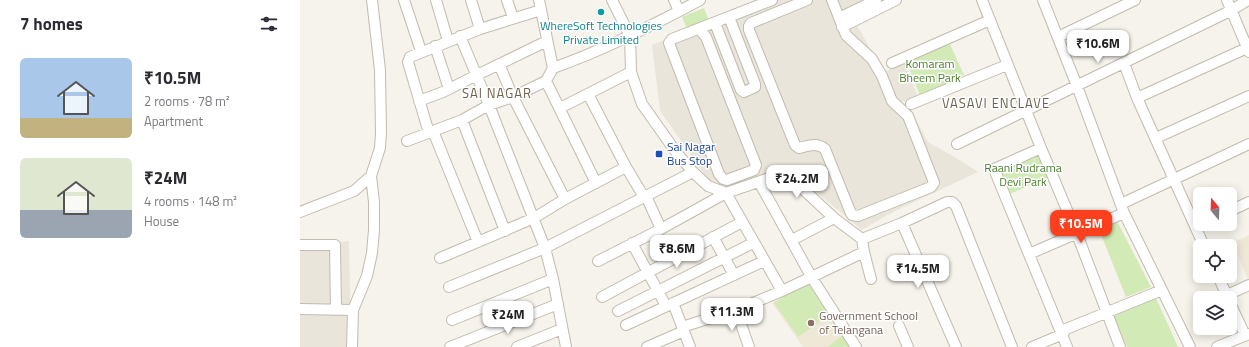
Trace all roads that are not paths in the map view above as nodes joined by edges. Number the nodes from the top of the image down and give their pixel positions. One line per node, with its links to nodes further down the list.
1 (372, 0): 65 (street)
2 (404, 0): 36 (street)
3 (436, 0): 32 (street)
4 (470, 0): 28 (street)
5 (507, 0): 23 (street)
6 (612, 0): 30 (street)
7 (674, 0): 21 (street)
8 (700, 0): 21 (street)
9 (772, 0): 22 (street)
10 (807, 0): 25 (street)
11 (832, 0): 25 (street)
12 (896, 0): 18 (street)
13 (982, 0): 24 (street)
14 (1042, 0): 31 (street)
15 (1135, 0): 31 (street)
16 (1227, 0): 20 (street)
17 (1248, 0): 20 (street)
18 (875, 4): 25 (street)
19 (540, 5): 23 (street); 33 (street)
20 (1232, 10): 35 (street); 38 (street)
21 (679, 11): 30 (street)
22 (729, 17): 26 (street); 26 (street)
23 (513, 18): 28 (street)
24 (990, 20): 37 (street); 40 (street)
25 (841, 22)
26 (715, 23): 27 (street)
27 (701, 28): 27 (street)
28 (480, 29): 29 (street)
29 (460, 36): 32 (street); 43 (street)
30 (630, 36): 41 (street); 42 (street)
31 (1058, 37): 45 (street)
32 (448, 41): 34 (street)
33 (547, 41): 39 (street); 41 (street)
34 (435, 46): 36 (street); 46 (street)
35 (1248, 50): 50 (street)
36 (421, 51): 51 (street)
37 (892, 63)
38 (1124, 63): 45 (street); 50 (street)
39 (499, 64): 43 (street); 49 (street)
40 (1008, 65): 52 (street); 55 (street)
41 (553, 68): 44 (street)
42 (631, 72): 47 (street); 64 (street)
43 (477, 74): 46 (street); 53 (street)
44 (546, 81): 49 (street); 54 (street)
45 (1077, 86): 55 (street); 74 (street)
46 (449, 89): 51 (street)
47 (588, 94): 54 (street); 63 (street)
48 (1249, 96): 58 (street)
49 (513, 97): 53 (street); 71 (street)
50 (1137, 98): 58 (street)
51 (419, 101): 57 (street)
52 (912, 104)
53 (489, 105): 56 (street); 77 (street)
54 (560, 108): 68 (street)
55 (1026, 110): 60 (street); 62 (street)
56 (462, 120): 57 (street); 82 (street)
57 (431, 132): 59 (street); 87 (street)
58 (1156, 138): 66 (street)
59 (407, 141)
60 (957, 144)
61 (1249, 144): 66 (street)
62 (1041, 148): 83 (street); 93 (street)
63 (626, 167): 68 (street); 70 (street)
64 (693, 172): 69 (street); 70 (street)
65 (371, 176): 75 (street); 114 (street)
66 (1174, 180): 74 (street); 76 (street)
67 (759, 182): 69 (street); 78 (street); 86 (street)
68 (596, 183): 71 (street)
69 (726, 193): 79 (street); 81 (street)
70 (645, 197): 81 (street); 91 (street)
71 (565, 199): 77 (street)
72 (1249, 202): 73 (street)
73 (1237, 208)
74 (1123, 209): 83 (street); 105 (street)
75 (300, 212)
76 (1193, 214)
77 (534, 218): 82 (street); 91 (street)
78 (834, 218): 85 (street); 86 (street)
79 (742, 222): 84 (street); 88 (street)
80 (902, 223): 85 (street); 135 (street); 136 (street)
81 (661, 229): 89 (street)
82 (505, 231): 87 (street)
83 (1077, 234): 93 (street); 117 (street)
84 (713, 237): 94 (street); 98 (street)
85 (862, 239): 92 (street)
86 (792, 240): 100 (street)
87 (478, 242): 95 (street)
88 (753, 243): 94 (street); 97 (street)
89 (632, 244): 96 (street); 98 (street)
90 (300, 245): 113 (street)
91 (545, 248): 101 (street); 104 (street)
92 (864, 252): 100 (street); 102 (street)
93 (1029, 254): 124 (street)
94 (724, 257): 99 (street); 106 (street)
95 (440, 258)
96 (598, 261)
97 (764, 261): 99 (street); 107 (street)
98 (647, 273): 106 (street); 109 (street)
99 (734, 275): 111 (street)
100 (812, 278): 107 (street); 133 (street)
101 (553, 279): 110 (street); 119 (street)
102 (871, 279)
103 (1249, 285): 108 (street)
104 (449, 287)
105 (1162, 290): 117 (street); 140 (street)
106 (658, 291): 111 (street); 116 (street)
107 (782, 291): 115 (street)
108 (1237, 293)
109 (602, 297)
110 (558, 304): 122 (street); 126 (street)
111 (670, 305): 120 (street); 123 (street)
112 (300, 309): 113 (street)
113 (336, 310): 114 (street)
114 (353, 310): 127 (street)
115 (736, 310): 123 (street); 132 (street)
116 (618, 311)
117 (1108, 313): 124 (street); 139 (street)
118 (1237, 316): 125 (street)
119 (452, 320)
120 (626, 325)
121 (899, 326): 134 (street)
122 (562, 329): 128 (street); 129 (street)
123 (683, 329): 130 (street); 131 (street)
124 (1063, 334): 137 (street); 138 (street)
125 (1247, 334): 141 (street)
126 (450, 346)
127 (352, 347)
128 (517, 347)
129 (566, 347)
130 (647, 347)
131 (690, 347)
132 (749, 347)
133 (856, 347)
134 (908, 347)
135 (956, 347)
136 (1012, 347)
137 (1032, 347)
138 (1068, 347)
139 (1120, 347)
140 (1190, 347)
141 (1217, 347)

